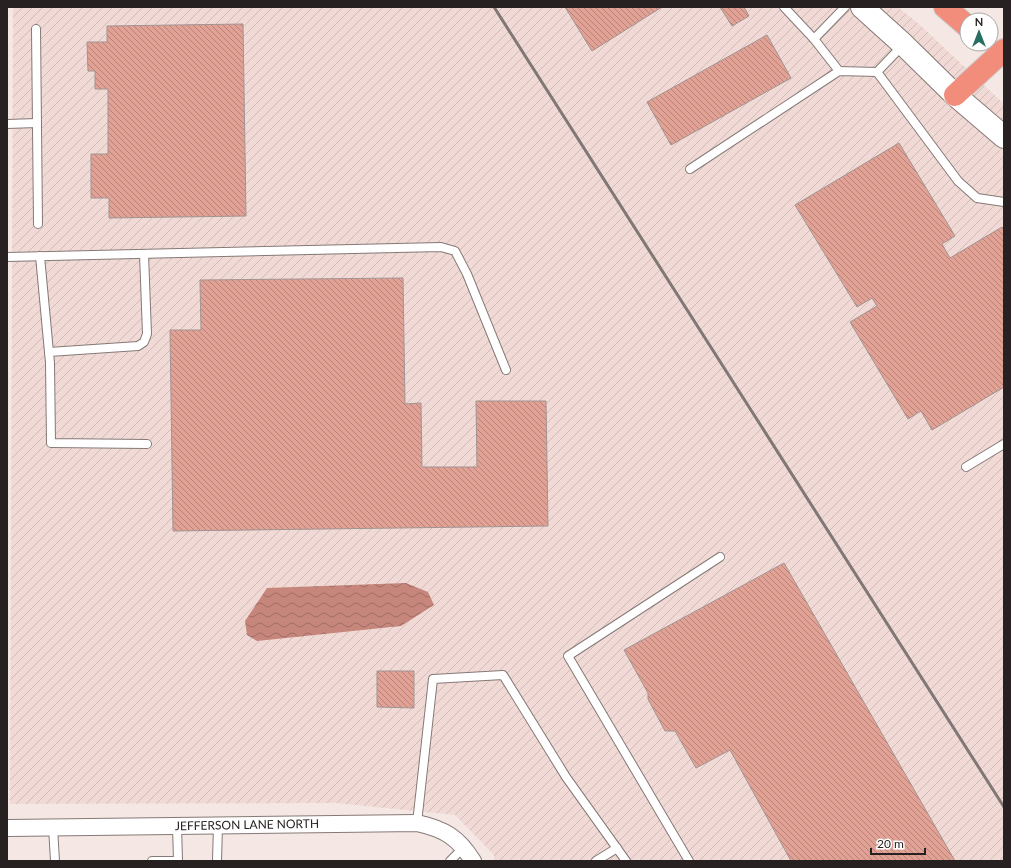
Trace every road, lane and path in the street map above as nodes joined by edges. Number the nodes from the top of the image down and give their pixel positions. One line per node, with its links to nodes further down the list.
1 (784, 7): 7 (lane)
2 (845, 7): 7 (lane)
3 (862, 7): 8 (street)
4 (945, 7): 5 (highway)
5 (959, 19)
6 (36, 29): 14 (lane)
7 (814, 38): 10 (lane)
8 (904, 45): 11 (lane); 12 (street)
9 (998, 52): 12 (highway)
10 (839, 72): 11 (lane); 16 (lane)
11 (877, 72): 17 (lane)
12 (954, 95): 15 (street)
13 (7, 124): 14 (lane)
14 (37, 124): 18 (lane)
15 (1004, 137)
16 (690, 169)
17 (1004, 202)
18 (38, 224)
19 (144, 254): 20 (lane); 22 (lane); 23 (lane)
20 (40, 256): 21 (lane); 22 (lane)
21 (7, 257)
22 (49, 352): 24 (lane)
23 (506, 370)
24 (147, 444)
25 (1004, 444): 26 (lane)
26 (966, 467)
27 (720, 557): 43 (lane)
28 (416, 823): 29 (street, JEFFERSON LANE NORTH); 33 (street, JEFFERSON LANE NORTH); 34 (lane)
29 (218, 825): 30 (street, JEFFERSON LANE NORTH); 38 (lane)
30 (177, 826): 31 (street, JEFFERSON LANE NORTH); 37 (lane)
31 (52, 827): 32 (street, JEFFERSON LANE NORTH); 35 (lane)
32 (7, 828)
33 (464, 847): 39 (lane); 40 (street, JEFFERSON LANE NORTH)
34 (617, 848): 41 (lane); 42 (lane)
35 (55, 861)
36 (152, 861): 37 (lane)
37 (178, 861)
38 (217, 861)
39 (450, 861)
40 (473, 861)
41 (596, 861)
42 (626, 861)
43 (689, 861)

